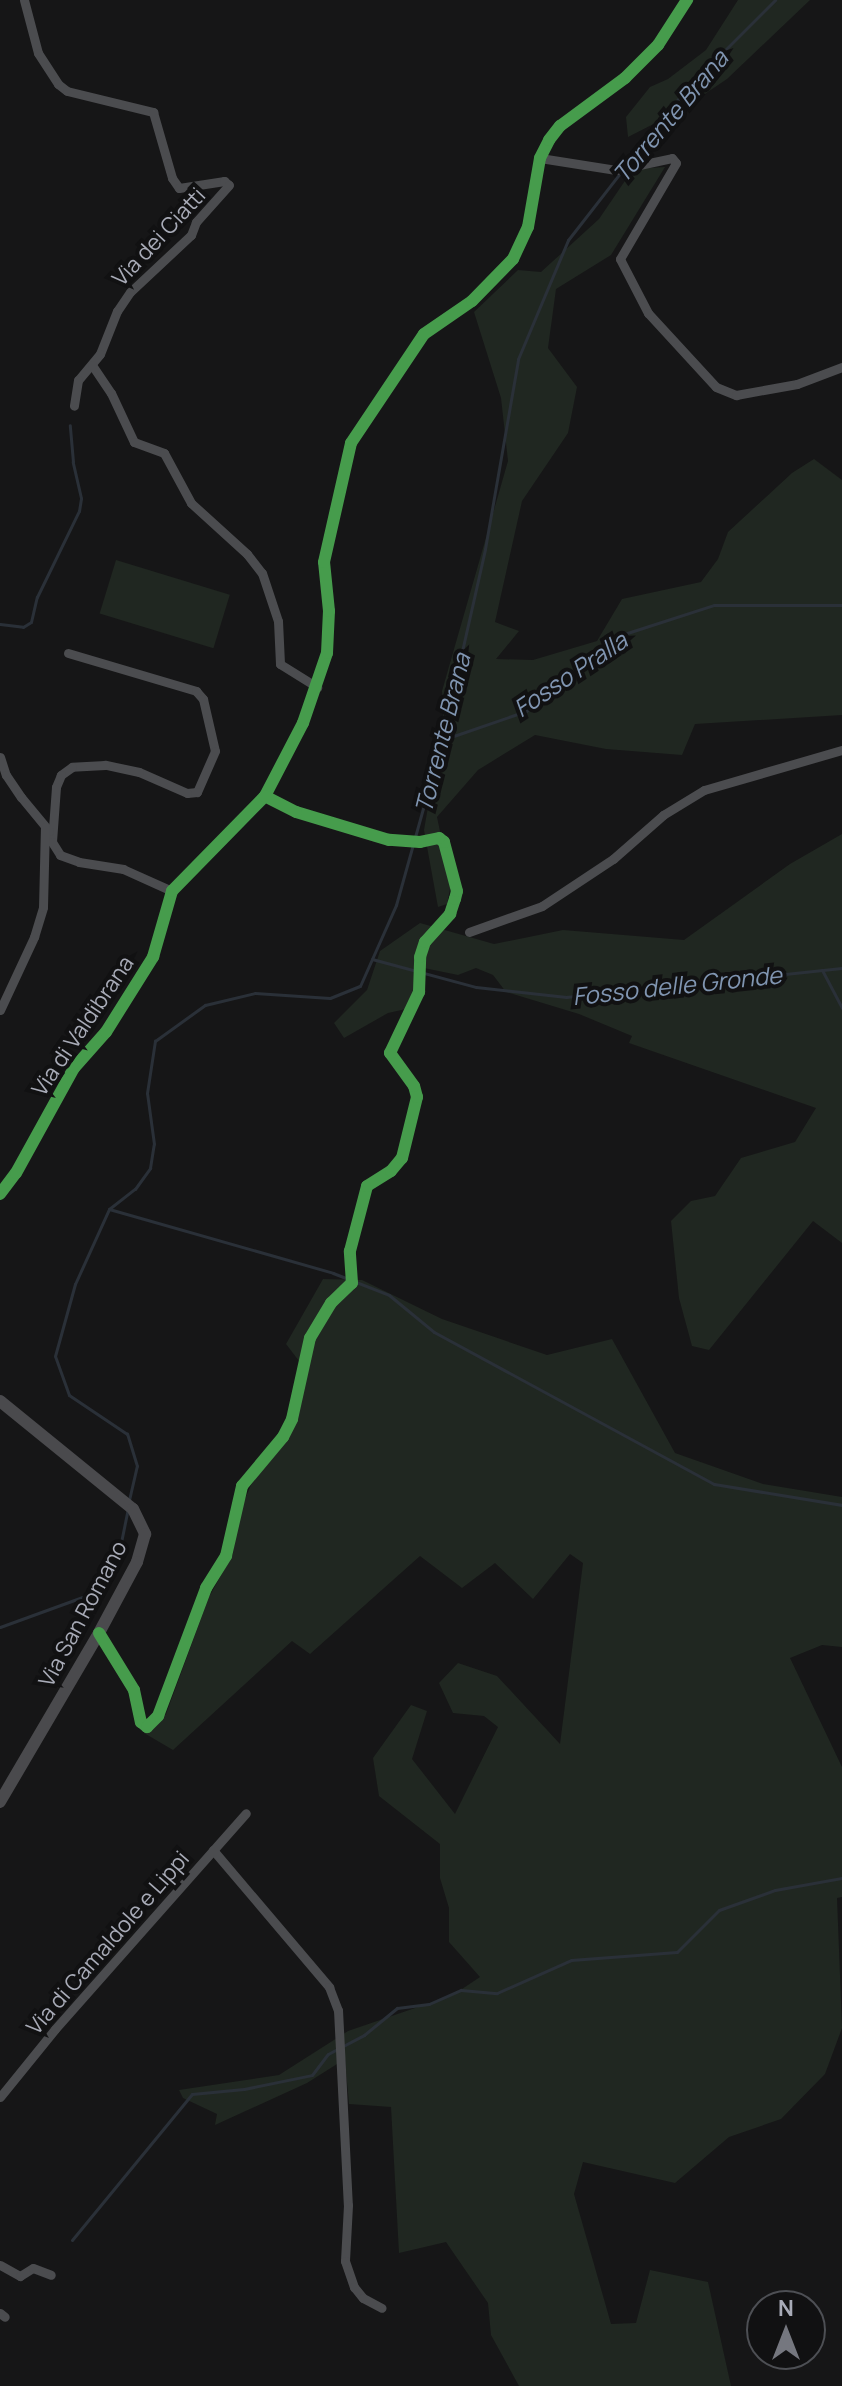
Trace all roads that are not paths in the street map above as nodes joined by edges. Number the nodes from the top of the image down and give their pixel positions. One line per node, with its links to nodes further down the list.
1 (24, 0): 4 (street, Via dei Ciatti)
2 (687, 0): 3 (street, Via di Valdibrana)
3 (540, 158): 5 (street); 8 (street, Via di Valdibrana)
4 (92, 365): 6 (street); 8 (street)
5 (842, 367)
6 (74, 406)
7 (68, 653): 12 (street)
8 (317, 687): 11 (street, Via di Valdibrana)
9 (842, 750): 14 (street)
10 (0, 757): 12 (street)
11 (265, 796): 13 (street, Via di Valdibrana); 18 (street)
12 (48, 830): 13 (street); 15 (street)
13 (172, 891): 16 (street, Via di Valdibrana)
14 (469, 932)
15 (0, 1010)
16 (0, 1194)
17 (0, 1401): 18 (street, Via San Romano)
18 (99, 1633): 19 (street, Via San Romano)
19 (0, 1802)
20 (246, 1813): 21 (street, Via di Camaldole e Lippi)
21 (213, 1850): 22 (street, Via di Camaldole e Lippi); 25 (street)
22 (0, 2097)
23 (0, 2265): 24 (street)
24 (51, 2275)
25 (382, 2308)

